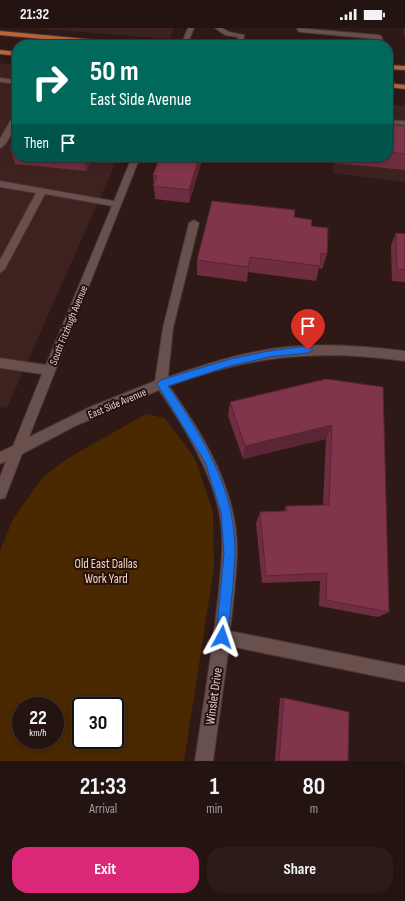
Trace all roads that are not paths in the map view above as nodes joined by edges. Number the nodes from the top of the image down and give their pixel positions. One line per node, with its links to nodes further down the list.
1 (191, 28): 6 (street)
2 (218, 28): 7 (street)
3 (300, 28): 8 (street)
4 (0, 33): 5 (main road)
5 (75, 40)
6 (186, 40)
7 (241, 40)
8 (379, 40)
9 (0, 52): 10 (main road)
10 (12, 53)
11 (393, 67): 12 (main road)
12 (405, 68)
13 (0, 80): 14 (street)
14 (12, 81)
15 (393, 86): 16 (main road)
16 (405, 87)
17 (393, 122): 18 (street)
18 (405, 123)
19 (12, 125): 20 (street)
20 (0, 146)
21 (134, 162): 24 (street, South Fitzhugh Avenue)
22 (0, 184): 23 (street)
23 (42, 192): 24 (street); 26 (street)
24 (117, 204): 29 (street, South Fitzhugh Avenue)
25 (194, 222): 30 (street)
26 (0, 270)
27 (405, 356): 30 (street, East Side Avenue)
28 (0, 363): 29 (street)
29 (50, 370): 31 (street, South Fitzhugh Avenue)
30 (161, 384): 31 (street, East Side Avenue); 34 (street, Winslet Drive)
31 (18, 450): 32 (street, East Side Avenue); 33 (street, South Fitzhugh Avenue)
32 (0, 458)
33 (0, 493)
34 (222, 637): 35 (street); 36 (street, Winslet Drive)
35 (405, 674)
36 (204, 761)

